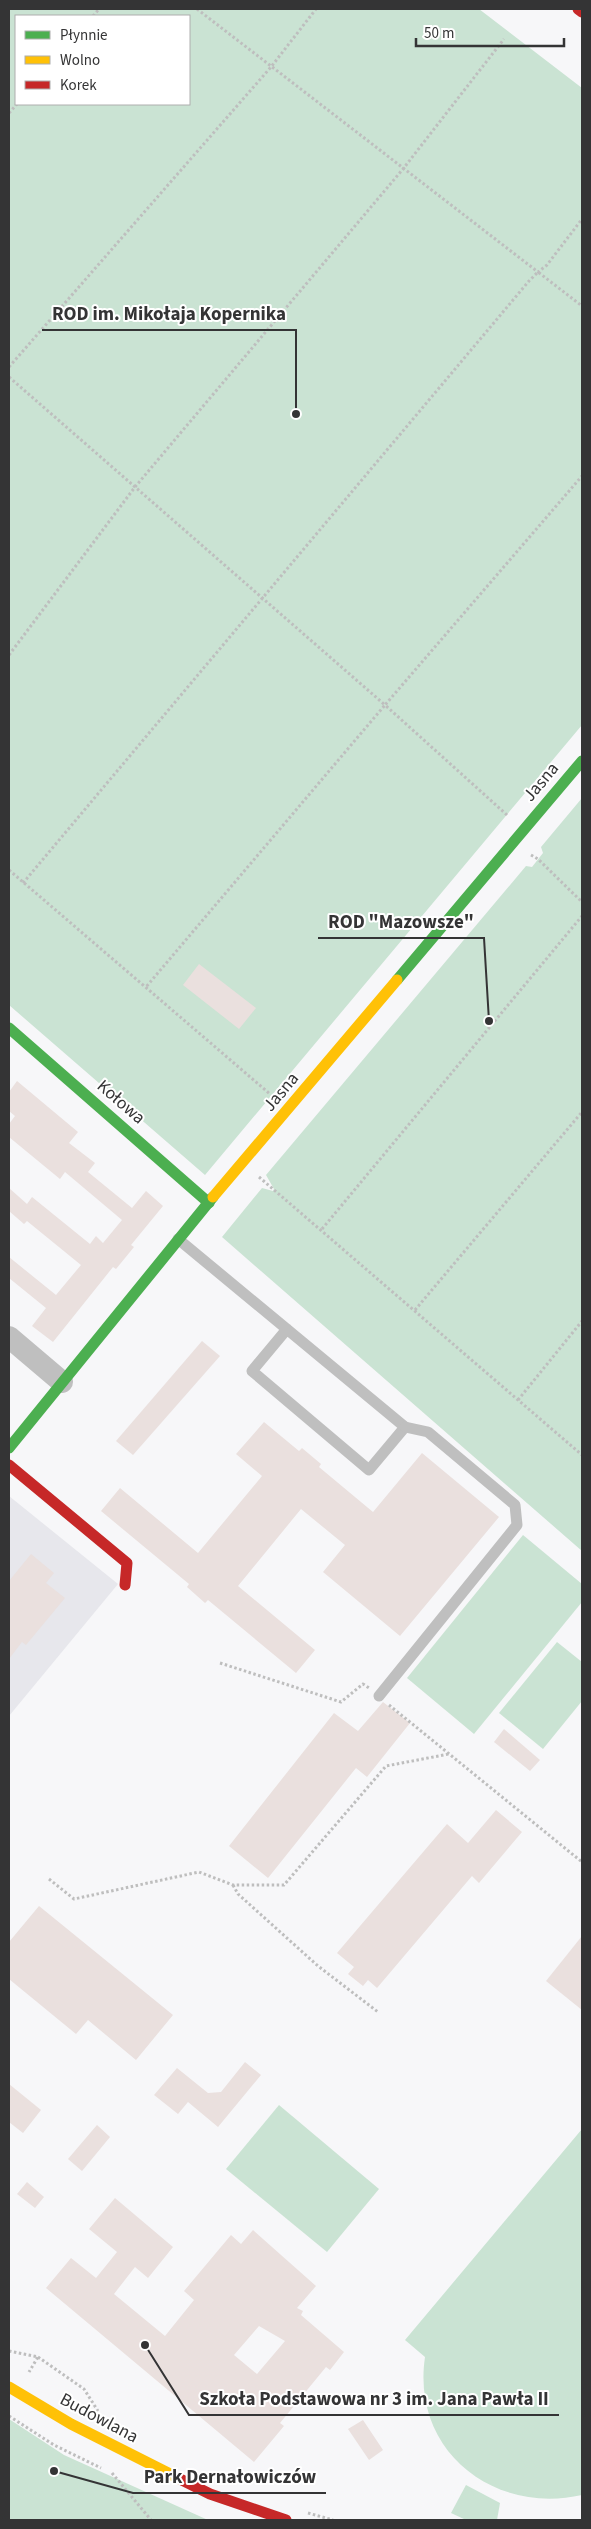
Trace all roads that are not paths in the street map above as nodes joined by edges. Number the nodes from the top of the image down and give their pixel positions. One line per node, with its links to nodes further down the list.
1 (582, 761): 3 (street, Jasna)
2 (9, 1028): 3 (street, Kołowa)
3 (210, 1204): 4 (street, Jasna)
4 (178, 1239): 5 (lane); 7 (street, Jasna)
5 (286, 1329): 8 (lane); 8 (lane)
6 (9, 1337): 7 (street)
7 (62, 1382): 9 (street, Jasna)
8 (405, 1427): 12 (lane)
9 (9, 1448)
10 (9, 1465): 11 (street)
11 (126, 1585)
12 (378, 1696)
13 (9, 2387): 14 (street, Budowlana)
14 (286, 2520)

